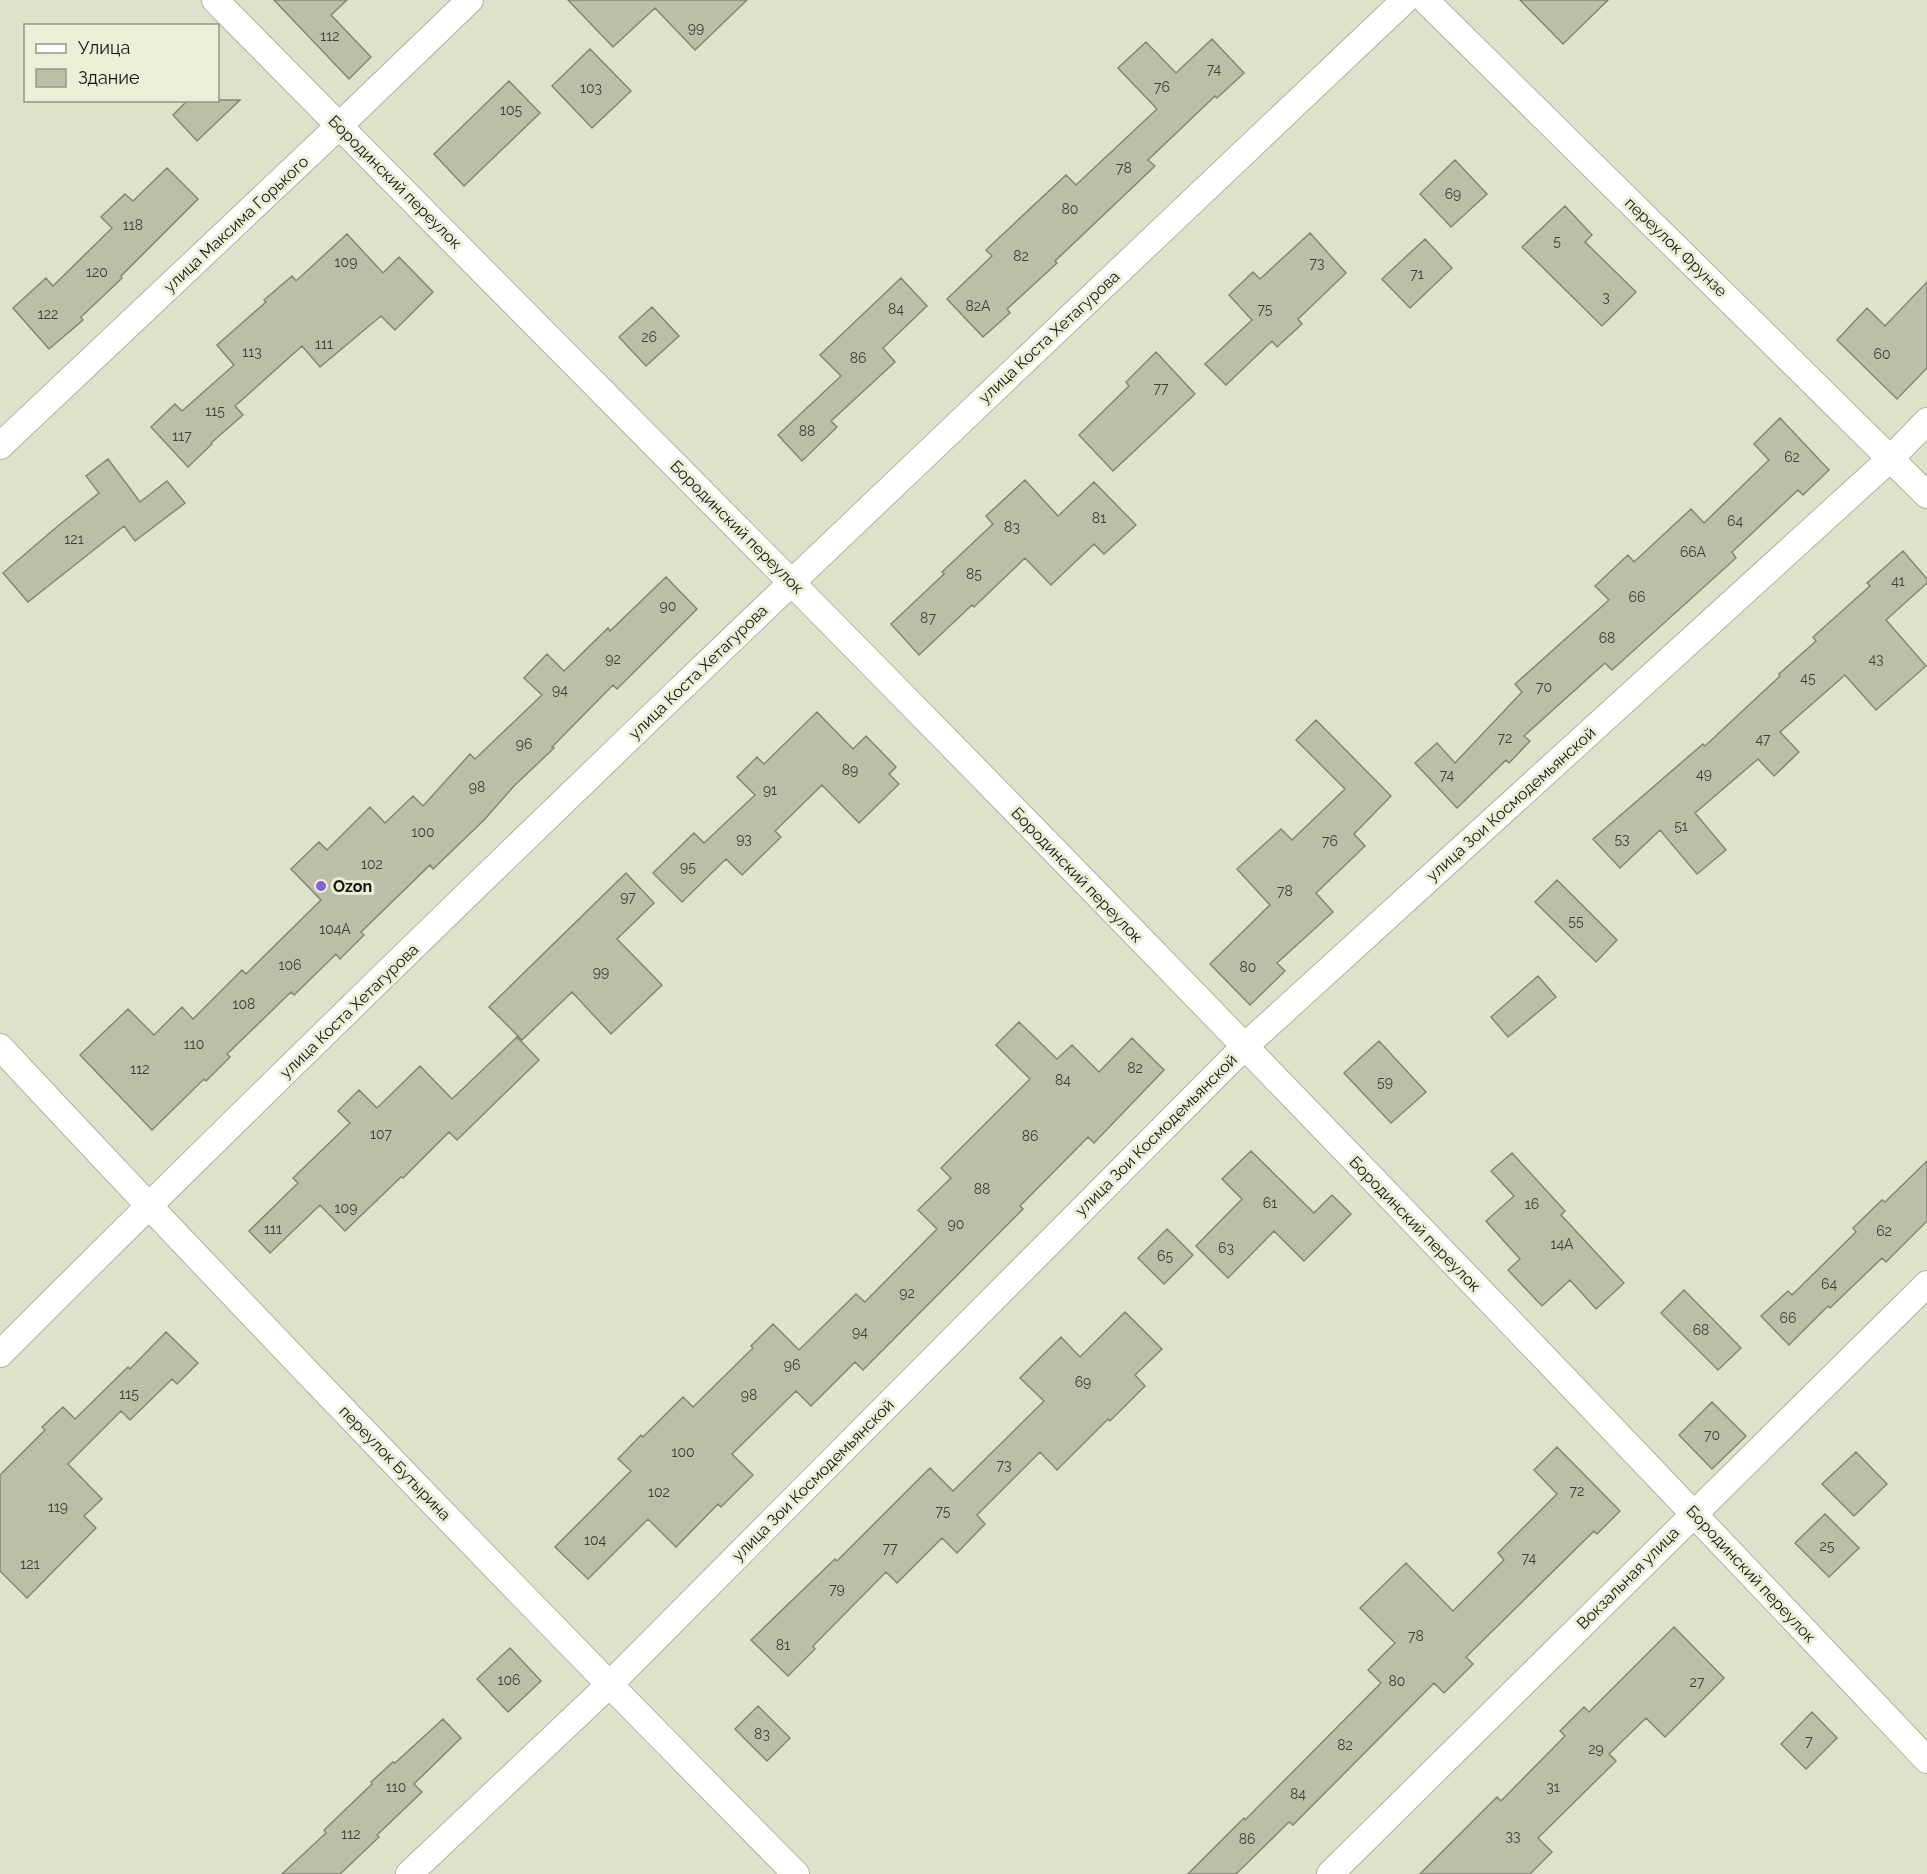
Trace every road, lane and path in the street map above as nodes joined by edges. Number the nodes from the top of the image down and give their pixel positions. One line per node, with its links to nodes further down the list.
1 (215, 0): 5 (street, Бородинский переулок)
2 (470, 0): 5 (street, улица Максима Горького)
3 (1405, 0): 10 (street, улица Коста Хетагурова)
4 (1425, 0): 8 (street, переулок Фрунзе)
5 (339, 126): 7 (street, улица Максима Горького); 10 (street, Бородинский переулок)
6 (1927, 421): 8 (street, улица Зои Космодемьянской)
7 (0, 446)
8 (1891, 458): 9 (street, переулок Фрунзе); 12 (street, улица Зои Космодемьянской)
9 (1927, 495)
10 (791, 581): 12 (street, Бородинский переулок); 13 (street, улица Коста Хетагурова)
11 (0, 1047): 13 (street, переулок Бутырина)
12 (1244, 1047): 16 (street, Бородинский переулок); 17 (street, улица Зои Космодемьянской)
13 (148, 1206): 15 (street, улица Коста Хетагурова); 17 (street, переулок Бутырина)
14 (1927, 1284): 16 (street, Вокзальная улица)
15 (0, 1354)
16 (1694, 1513): 18 (street, Бородинский переулок); 21 (street, Вокзальная улица)
17 (609, 1685): 19 (street, улица Зои Космодемьянской); 20 (street, переулок Бутырина)
18 (1927, 1760)
19 (409, 1874)
20 (796, 1874)
21 (1330, 1874)

